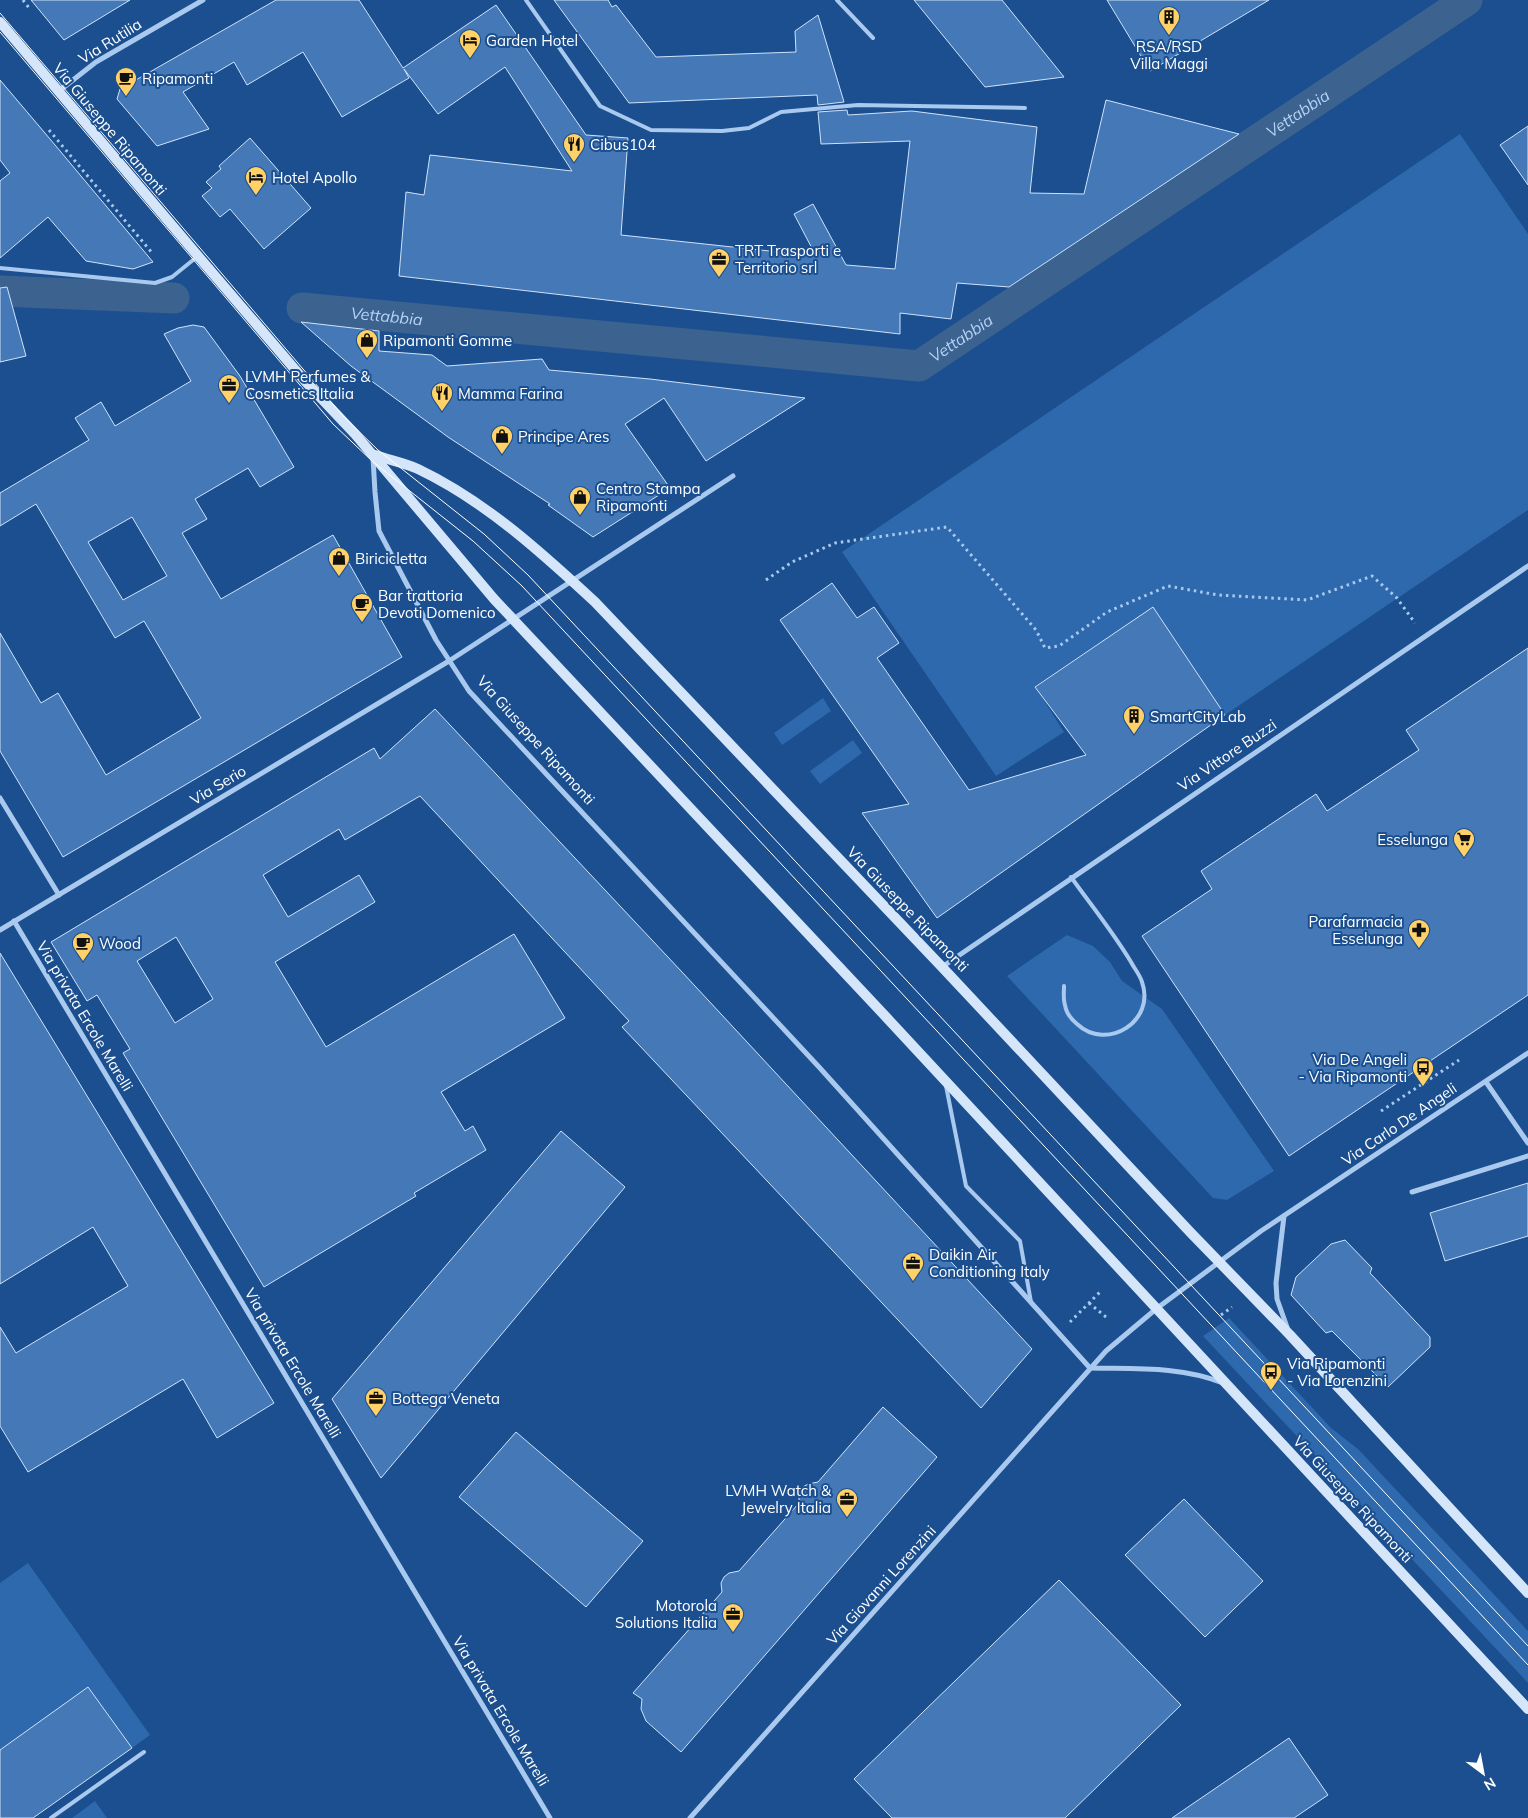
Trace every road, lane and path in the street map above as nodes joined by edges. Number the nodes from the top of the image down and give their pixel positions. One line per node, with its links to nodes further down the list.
1 (23, 0): 5 (path)
2 (203, 0): 8 (street, Via Rutilia)
3 (526, 0): 9 (lane)
4 (836, 0): 7 (lane)
5 (29, 8)
6 (0, 22): 8 (street, Via Giuseppe Ripamonti)
7 (873, 38)
8 (59, 91): 12 (street, Via Giuseppe Ripamonti)
9 (1025, 108)
10 (49, 130): 11 (path)
11 (154, 254)
12 (198, 256): 13 (lane); 14 (street, Via Giuseppe Ripamonti)
13 (0, 268)
14 (373, 455): 18 (street, Via Giuseppe Ripamonti); 19 (street, Via Giuseppe Ripamonti); 21 (street, Via Giuseppe Ripamonti)
15 (733, 476): 18 (street)
16 (1528, 566): 20 (street, Via Vittore Buzzi)
17 (766, 580): 20 (path)
18 (572, 581): 19 (street); 27 (street, Via Giuseppe Ripamonti)
19 (514, 619): 21 (street); 31 (street, Via Giuseppe Ripamonti)
20 (1424, 635): 23 (street, Via Vittore Buzzi)
21 (449, 661): 24 (street, Via Serio); 40 (street, Via Giuseppe Ripamonti)
22 (0, 798): 24 (street)
23 (1071, 877): 27 (street, Via Vittore Buzzi); 28 (lane)
24 (59, 895): 25 (street, Via Serio)
25 (14, 921): 26 (street, Via Serio); 54 (street, Via privata Ercole Marelli)
26 (0, 930)
27 (942, 967): 38 (street, Via Giuseppe Ripamonti)
28 (1064, 986)
29 (1528, 1053): 32 (street, Via Carlo De Angeli)
30 (1459, 1060): 33 (path)
31 (945, 1082): 40 (lane); 43 (street, Via Giuseppe Ripamonti)
32 (1486, 1082): 34 (street); 37 (street, Via Carlo De Angeli)
33 (1381, 1111)
34 (1528, 1143)
35 (1528, 1156): 36 (street)
36 (1412, 1192)
37 (1284, 1216): 38 (street, Via Carlo De Angeli); 47 (street)
38 (1218, 1261): 43 (street); 47 (street, Via Giuseppe Ripamonti)
39 (1100, 1292): 41 (path)
40 (1031, 1302): 48 (street, Via Giuseppe Ripamonti)
41 (1089, 1303): 45 (path); 46 (path)
42 (1232, 1308): 44 (path)
43 (1156, 1309): 48 (street, Via Giovanni Lorenzini); 49 (street, Via Giuseppe Ripamonti)
44 (1221, 1315)
45 (1106, 1317)
46 (1068, 1324)
47 (1290, 1335): 50 (street, Via Giuseppe Ripamonti)
48 (1090, 1368): 49 (street); 55 (street, Via Giovanni Lorenzini)
49 (1228, 1386): 51 (street, Via Giuseppe Ripamonti)
50 (1528, 1593)
51 (1528, 1709)
52 (144, 1752): 53 (lane)
53 (51, 1818)
54 (550, 1818)
55 (690, 1818)

